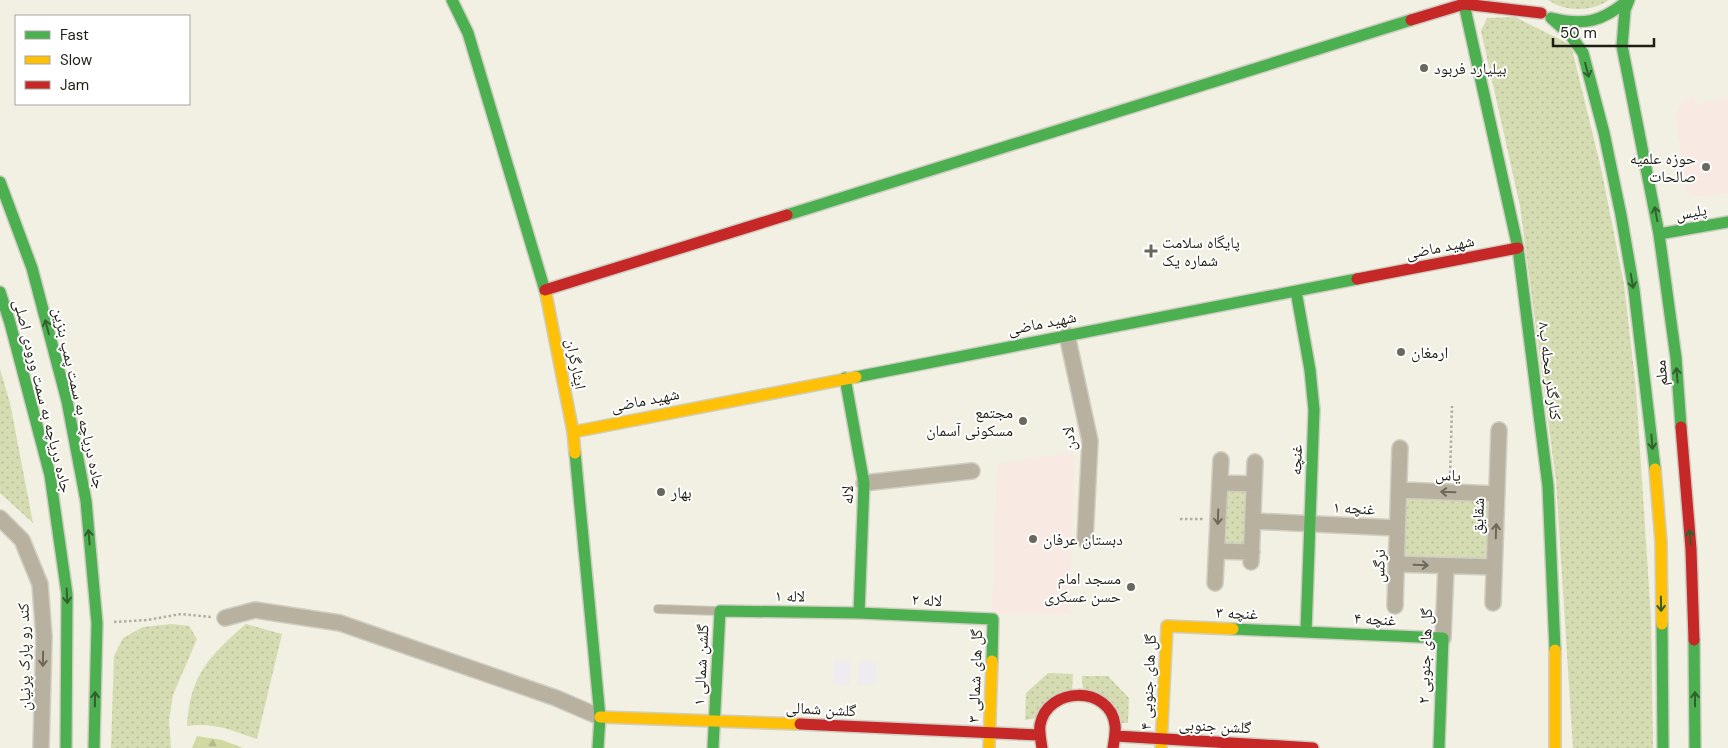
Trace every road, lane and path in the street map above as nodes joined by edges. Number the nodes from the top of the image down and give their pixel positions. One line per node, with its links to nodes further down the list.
1 (452, 0): 12 (street, ایثارگران)
2 (1526, 0): 5 (street, معلم)
3 (1629, 0): 5 (street); 7 (street, معلم)
4 (1465, 2): 5 (street); 11 (street, کنارگذر محله ب۸); 12 (street)
5 (1546, 15): 70 (street, معلم, one-way to 70)
6 (1625, 105): 7 (street)
7 (1636, 111): 10 (street, معلم, one-way to 7)
8 (0, 182): 49 (street, جاده دریاچه به سمت پمپ بنزین, one-way to 8)
9 (1728, 222): 10 (street, پلیس)
10 (1660, 234): 71 (street, معلم, one-way to 10)
11 (1518, 248): 13 (street, شهید ماضی); 69 (street, کنارگذر محله ب۸)
12 (545, 290): 19 (street, ایثارگران)
13 (1296, 291): 15 (street, شهید ماضی); 34 (street, غنچه)
14 (0, 292): 60 (street, جاده دریاچه به سمت ورودی اصلی, one-way to 60)
15 (1068, 335): 16 (street, شهید ماضی); 36 (street, لادن)
16 (845, 378): 19 (street, شهید ماضی); 24 (street, لاله)
17 (1452, 406): 28 (path)
18 (1499, 430): 29 (street, شقایق)
19 (573, 432): 53 (street, ایثارگران)
20 (1400, 448): 27 (street, نرگس)
21 (1221, 460): 25 (street)
22 (1255, 462): 26 (street)
23 (972, 471): 24 (street)
24 (864, 483): 46 (street, لاله)
25 (1220, 483): 26 (street); 32 (street, one-way to 32)
26 (1254, 484): 33 (street)
27 (1399, 490): 28 (street, یاس, one-way to 27); 35 (street, نرگس)
28 (1450, 492): 29 (street, یاس)
29 (1497, 494): 40 (street, شقایق, one-way to 29)
30 (0, 518): 59 (street, کند رو پارک پرنیان, one-way to 59)
31 (1180, 518): 32 (path)
32 (1218, 520): 37 (street)
33 (1253, 522): 34 (street, غنچه ۱); 37 (street)
34 (1309, 524): 35 (street, غنچه ۱); 51 (street, غنچه)
35 (1397, 528): 38 (street, نرگس)
36 (1086, 540)
37 (1217, 551): 41 (street)
38 (1396, 564): 39 (street, one-way to 39); 43 (street, نرگس)
39 (1446, 566): 40 (street); 52 (street, گل های جنوبی ۲)
40 (1494, 567): 42 (street, شقایق)
41 (1216, 583)
42 (1493, 603)
43 (1395, 606)
44 (658, 608): 45 (lane)
45 (720, 611): 46 (street, لاله ۱); 54 (street, گلشن شمالی ۱)
46 (859, 614): 48 (street, لاله ۲)
47 (225, 618): 49 (path); 53 (street)
48 (993, 620): 55 (street, گل های شمالی ۳)
49 (97, 623): 61 (street, جاده دریاچه به سمت پمپ بنزین, one-way to 49)
50 (1167, 626): 51 (street, غنچه ۳); 58 (street, گل های جنوبی ۴)
51 (1306, 632): 52 (street, غنچه ۴)
52 (1443, 638): 68 (street, گل های جنوبی ۲)
53 (600, 717): 54 (street, گلشن شمالی); 62 (street, ایثارگران)
54 (714, 720): 55 (street, گلشن شمالی); 63 (street, گلشن شمالی ۱)
55 (989, 732): 56 (street, گلشن شمالی); 64 (street, گل های شمالی ۳)
56 (1039, 735): 57 (street); 65 (street)
57 (1116, 736): 58 (street, گلشن جنوبی); 66 (street)
58 (1161, 744): 67 (street, گلشن جنوبی)
59 (41, 748)
60 (66, 748)
61 (94, 748)
62 (598, 748)
63 (713, 748)
64 (989, 748)
65 (1042, 748)
66 (1113, 748)
67 (1313, 748)
68 (1439, 748)
69 (1555, 748)
70 (1662, 748)
71 (1695, 748)

